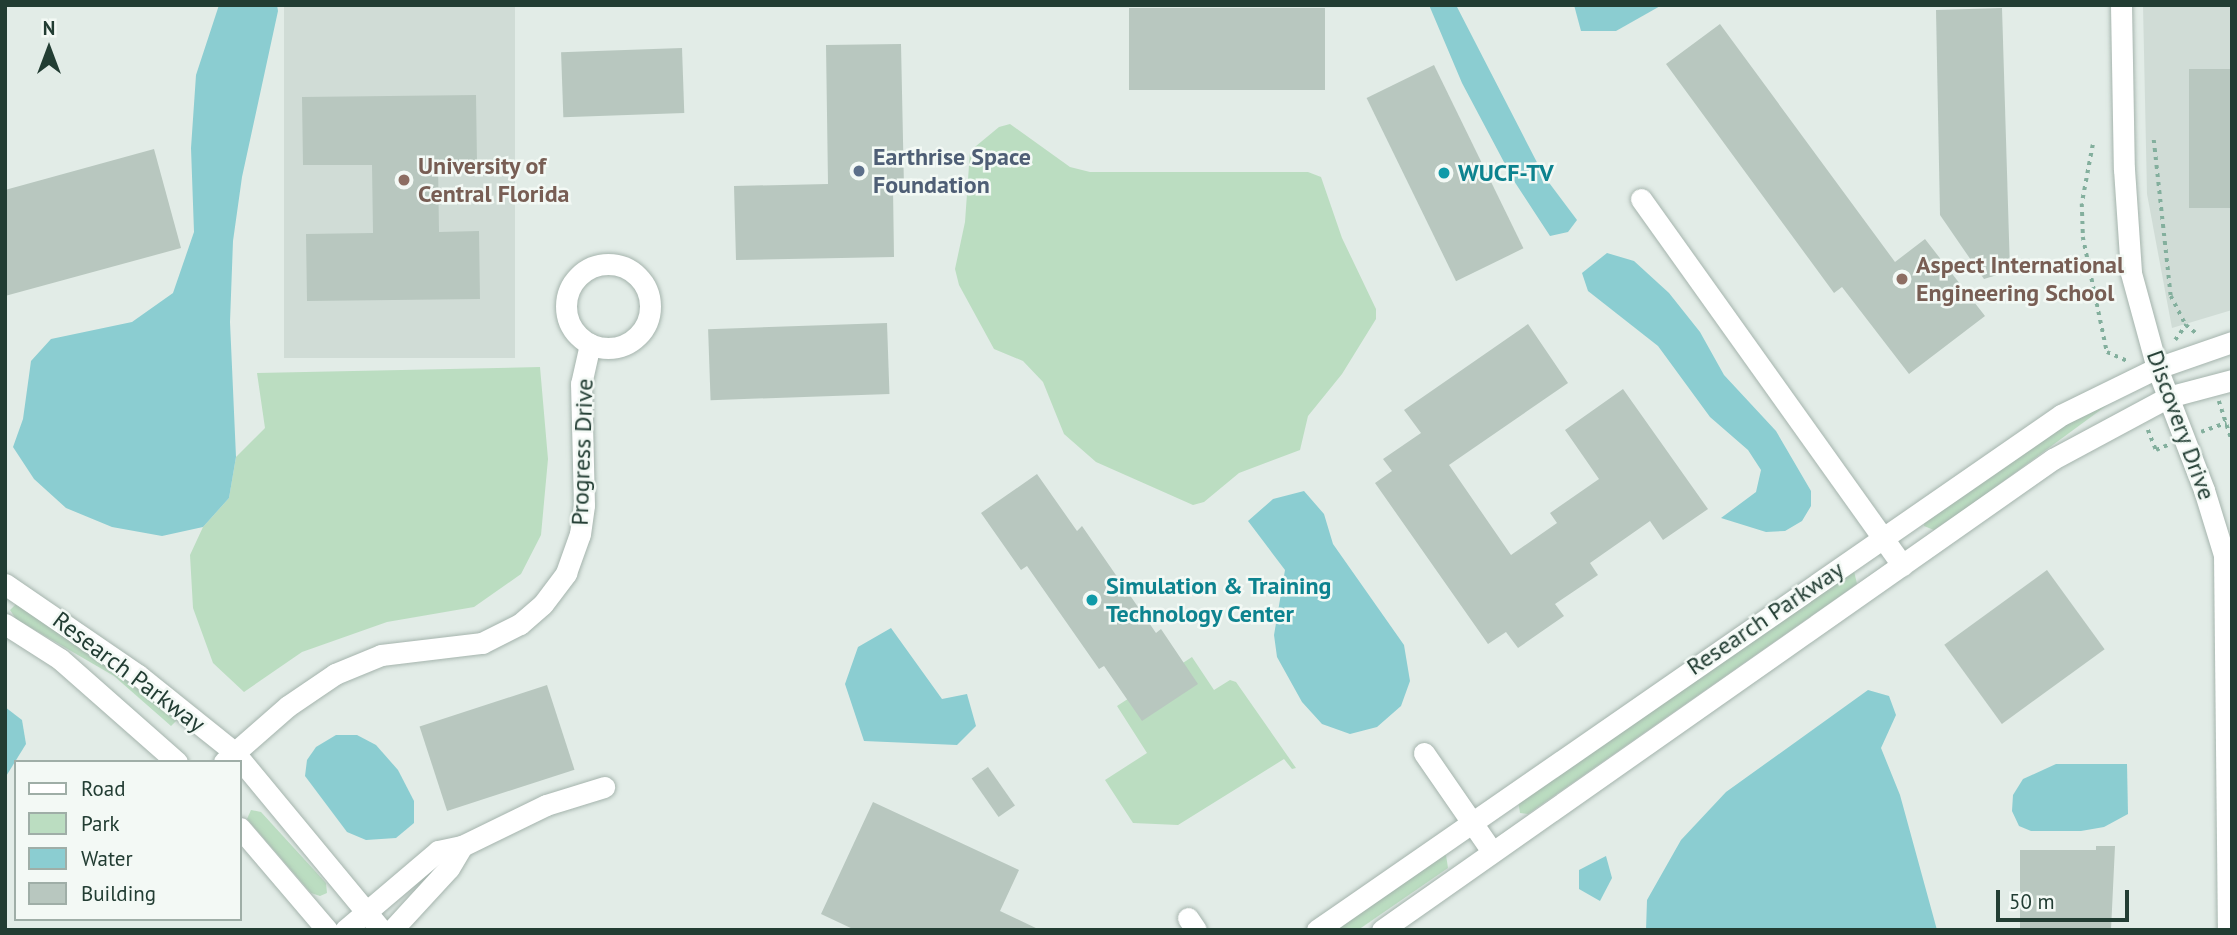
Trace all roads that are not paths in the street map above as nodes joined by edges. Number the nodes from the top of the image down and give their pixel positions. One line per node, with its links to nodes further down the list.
1 (2121, 5): 5 (street, Discovery Drive)
2 (1641, 199): 8 (street)
3 (2232, 342): 5 (street, Research Parkway)
4 (590, 344): 4 (street, Progress Drive); 14 (street, Progress Drive)
5 (2157, 368): 7 (street, Discovery Drive); 8 (street, Research Parkway)
6 (2232, 380): 7 (street, Research Parkway)
7 (2168, 397): 9 (street, Discovery Drive); 10 (street, Research Parkway)
8 (1884, 537): 10 (street); 18 (street, Research Parkway)
9 (2228, 555): 29 (street, Discovery Drive)
10 (1902, 565): 21 (street, Research Parkway)
11 (5, 584): 14 (street, Research Parkway)
12 (5, 624): 15 (street, Research Parkway)
13 (1424, 753): 18 (street)
14 (229, 757)
15 (175, 760)
16 (242, 772): 22 (street, Research Parkway)
17 (604, 787): 20 (street)
18 (1471, 820): 21 (street); 27 (street, Research Parkway)
19 (242, 830): 23 (street)
20 (462, 846): 22 (street); 26 (street)
21 (1491, 850): 28 (street, Research Parkway)
22 (365, 912): 24 (street); 25 (street, Research Parkway)
23 (327, 930)
24 (345, 930)
25 (381, 930)
26 (392, 930)
27 (1317, 930)
28 (1382, 930)
29 (2228, 930)

